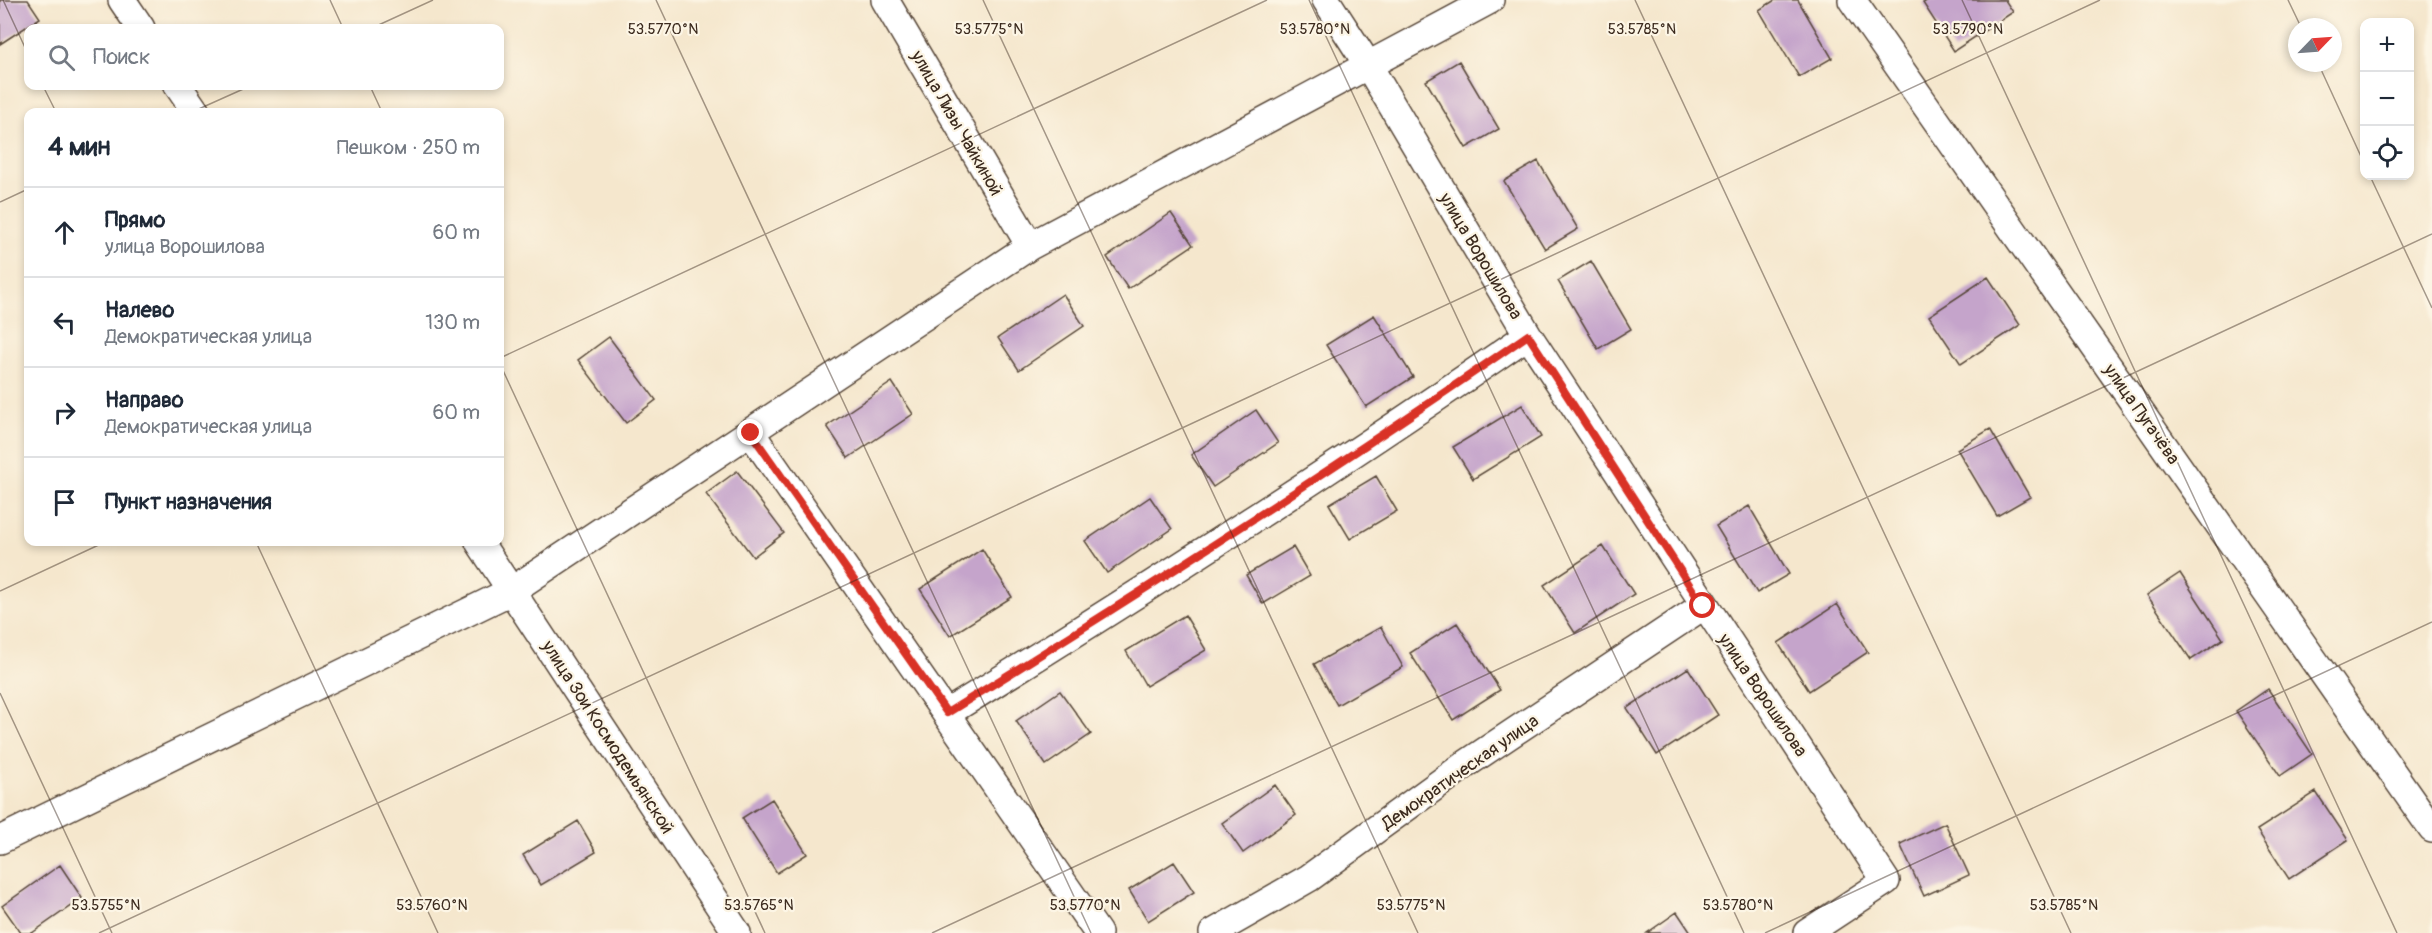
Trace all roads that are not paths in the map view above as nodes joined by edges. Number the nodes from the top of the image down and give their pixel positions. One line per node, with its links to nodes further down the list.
1 (122, 0): 6 (street)
2 (885, 0): 10 (street, улица Лизы Чайкиной)
3 (1326, 0): 7 (street, улица Ворошилова)
4 (1490, 0): 7 (street)
5 (1852, 0): 17 (street, улица Пугачёва)
6 (138, 24)
7 (1368, 65): 10 (street); 11 (street, улица Ворошилова)
8 (181, 90): 9 (street)
9 (193, 108)
10 (1030, 246): 12 (street)
11 (1528, 335): 15 (street, улица Ворошилова); 16 (street)
12 (751, 433): 14 (street); 16 (street)
13 (482, 546): 14 (street, улица Зои Космодемьянской)
14 (512, 591): 18 (street); 19 (street, улица Зои Космодемьянской)
15 (1703, 606): 21 (street, Демократическая улица); 22 (street, улица Ворошилова)
16 (947, 713): 20 (street)
17 (2432, 829)
18 (0, 840)
19 (737, 933)
20 (1098, 933)
21 (1213, 933)
22 (1807, 933)

